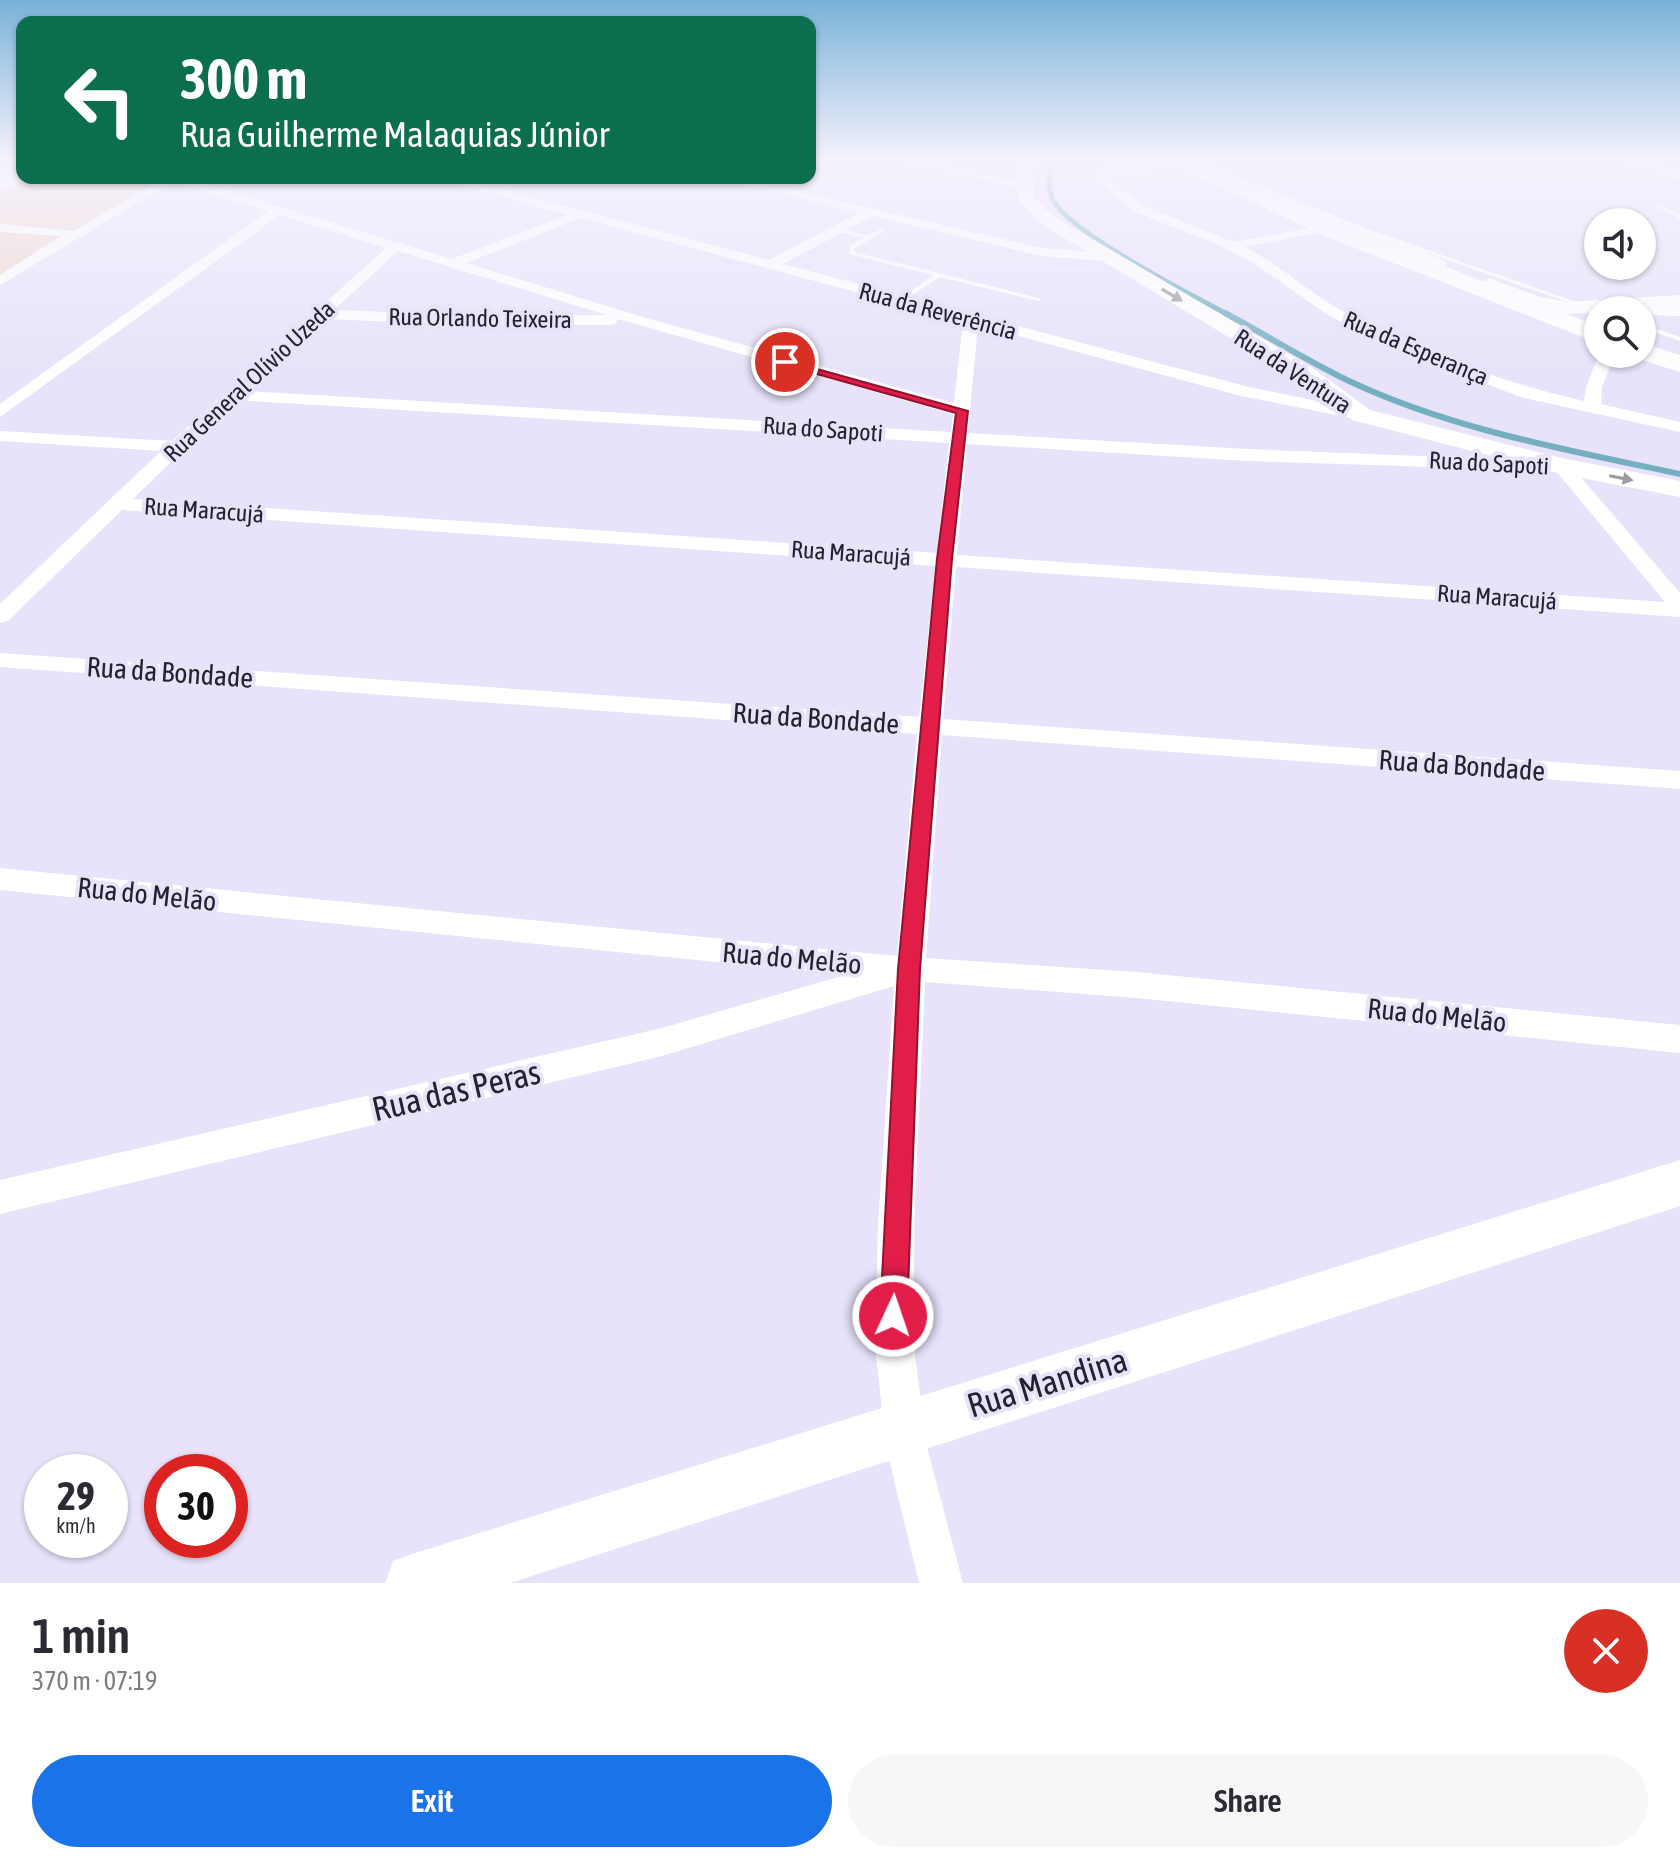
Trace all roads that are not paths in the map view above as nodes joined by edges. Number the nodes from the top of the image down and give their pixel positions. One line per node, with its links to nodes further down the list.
1 (65, 232): 17 (street)
2 (81, 232): 17 (street)
3 (248, 232): 49 (street)
4 (348, 232): 18 (street)
5 (534, 232): 21 (street)
6 (641, 232): 22 (street, Rua da Reverência)
7 (834, 232): 22 (street)
8 (845, 232): 16 (lane)
9 (880, 232): 16 (lane)
10 (959, 232): 20 (street)
11 (1068, 232): 20 (street, Rua da Ventura)
12 (1197, 232): 19 (street, Rua da Esperança)
13 (1301, 232): 19 (street)
14 (1335, 232): 37 (highway)
15 (1387, 232): 29 (highway)
16 (869, 238): 23 (lane)
17 (66, 241): 24 (street)
18 (396, 246): 21 (street); 32 (street, Rua General Olívio Uzeda)
19 (1232, 246): 48 (street, Rua da Esperança)
20 (1106, 257): 45 (street, Rua da Ventura, one-way to 45)
21 (454, 263): 33 (street)
22 (769, 266): 26 (street, Rua da Reverência)
23 (940, 274): 25 (lane); 26 (lane)
24 (0, 281)
25 (1039, 299)
26 (901, 300): 34 (street, Rua da Reverência)
27 (1680, 301): 28 (street)
28 (1656, 305)
29 (1584, 306)
30 (1680, 308): 31 (highway)
31 (1656, 310)
32 (322, 314): 33 (street, Rua Orlando Teixeira); 47 (street, Rua General Olívio Uzeda)
33 (638, 320): 51 (street)
34 (971, 320): 46 (street, Rua da Reverência); 51 (street)
35 (1656, 326): 38 (highway)
36 (1656, 328): 39 (lane)
37 (1584, 330)
38 (1680, 332)
39 (1680, 339)
40 (1656, 349): 42 (lane)
41 (1656, 356): 43 (highway)
42 (1680, 357)
43 (1680, 364)
44 (1601, 368): 48 (street)
45 (1306, 374): 46 (street, Rua da Reverência); 50 (street, Rua da Ventura)
46 (1247, 392): 50 (street, Rua da Reverência)
47 (231, 395): 51 (street, Rua do Sapoti); 55 (street, Rua General Olívio Uzeda)
48 (1592, 408): 52 (street, Rua da Esperança)
49 (0, 412)
50 (1361, 415): 53 (street, Rua da Ventura)
51 (961, 425): 56 (street, Rua do Sapoti); 60 (street)
52 (1680, 427)
53 (1413, 430): 56 (street, Rua do Sapoti); 57 (street, Rua da Ventura)
54 (0, 436): 55 (street)
55 (177, 447): 59 (street, Rua General Olívio Uzeda)
56 (1416, 460): 57 (street, Rua do Sapoti)
57 (1561, 466): 58 (street, Rua da Ventura, one-way to 58); 61 (street)
58 (1680, 489)
59 (117, 504): 60 (street, Rua Maracujá); 62 (street, Rua General Olívio Uzeda)
60 (944, 559): 61 (street, Rua Maracujá); 64 (street)
61 (1680, 608)
62 (0, 616)
63 (0, 660): 64 (street, Rua da Bondade)
64 (929, 726): 65 (street, Rua da Bondade); 67 (street)
65 (1680, 780)
66 (0, 879): 67 (street, Rua do Melão)
67 (909, 969): 68 (street, Rua do Melão); 70 (street, Rua das Peras); 71 (street)
68 (1680, 1039)
69 (1680, 1183): 71 (street, Rua Mandina)
70 (0, 1197)
71 (903, 1428): 72 (street, Rua Mandina); 73 (street)
72 (415, 1583)
73 (941, 1583)

